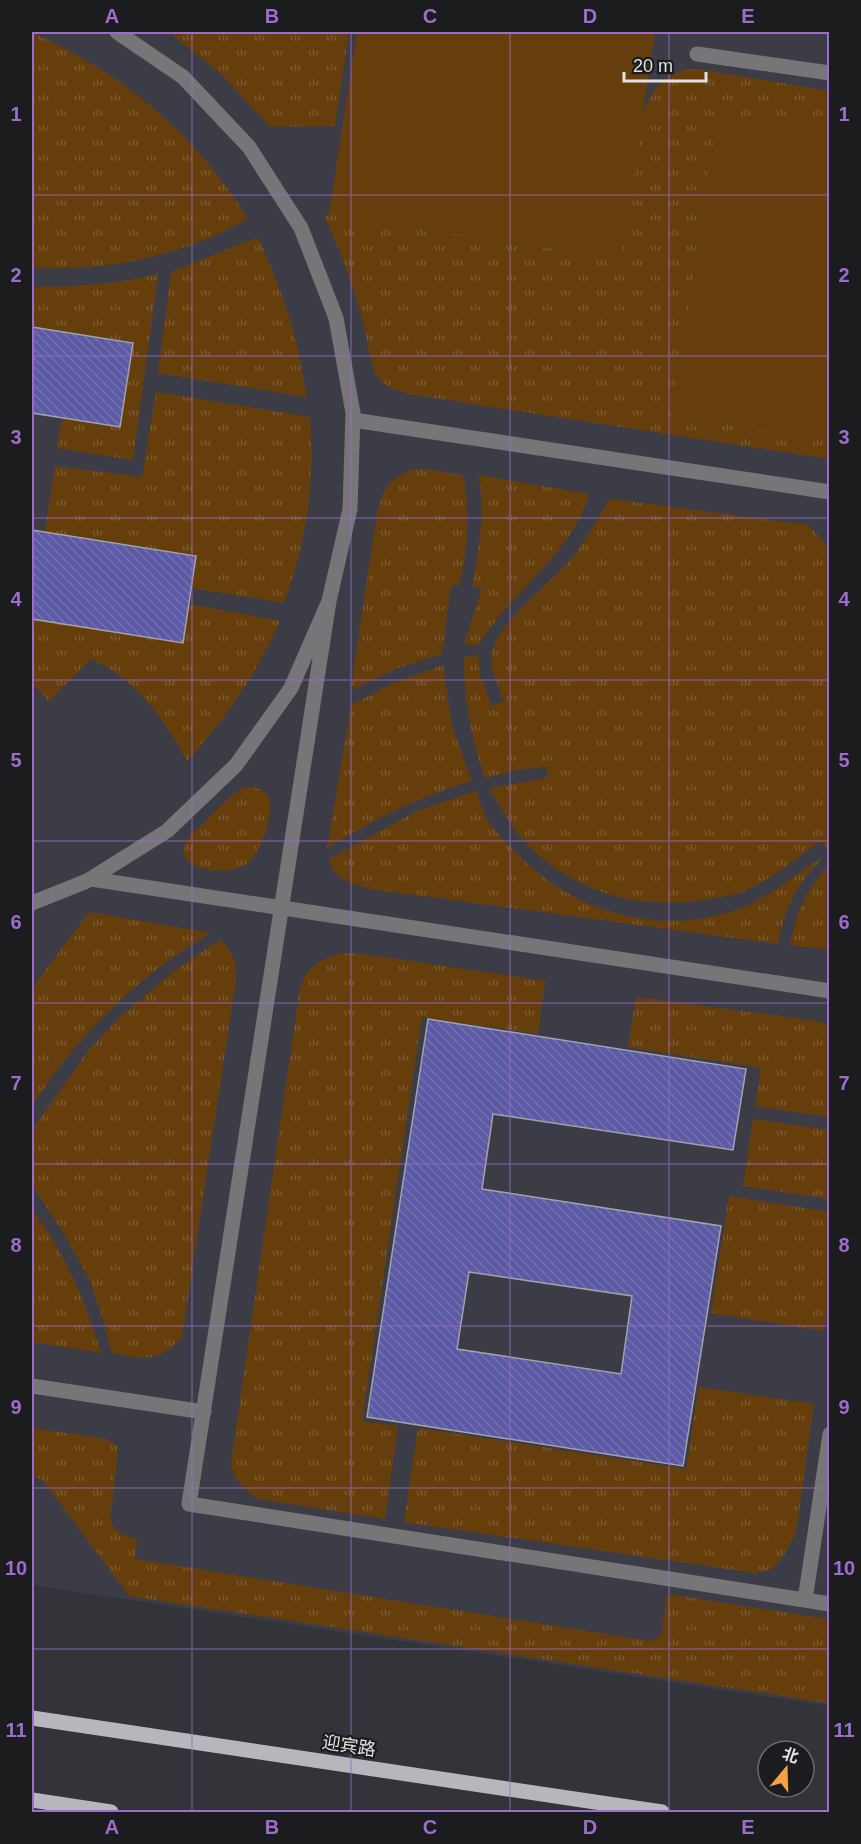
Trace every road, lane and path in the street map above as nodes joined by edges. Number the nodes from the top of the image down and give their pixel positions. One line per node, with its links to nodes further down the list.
1 (117, 32): 4 (lane)
2 (697, 54): 3 (lane)
3 (830, 73)
4 (352, 420): 5 (lane); 6 (lane)
5 (830, 492)
6 (329, 601): 7 (lane); 9 (lane)
7 (91, 879): 8 (lane); 9 (lane)
8 (32, 903)
9 (282, 908): 10 (lane); 12 (lane)
10 (830, 992)
11 (32, 1386): 12 (lane)
12 (204, 1412): 14 (lane)
13 (830, 1434): 14 (lane)
14 (805, 1600): 15 (lane)
15 (830, 1604)
16 (32, 1718): 19 (main road, 迎宾路)
17 (32, 1800): 18 (main road)
18 (111, 1812)
19 (662, 1812)

